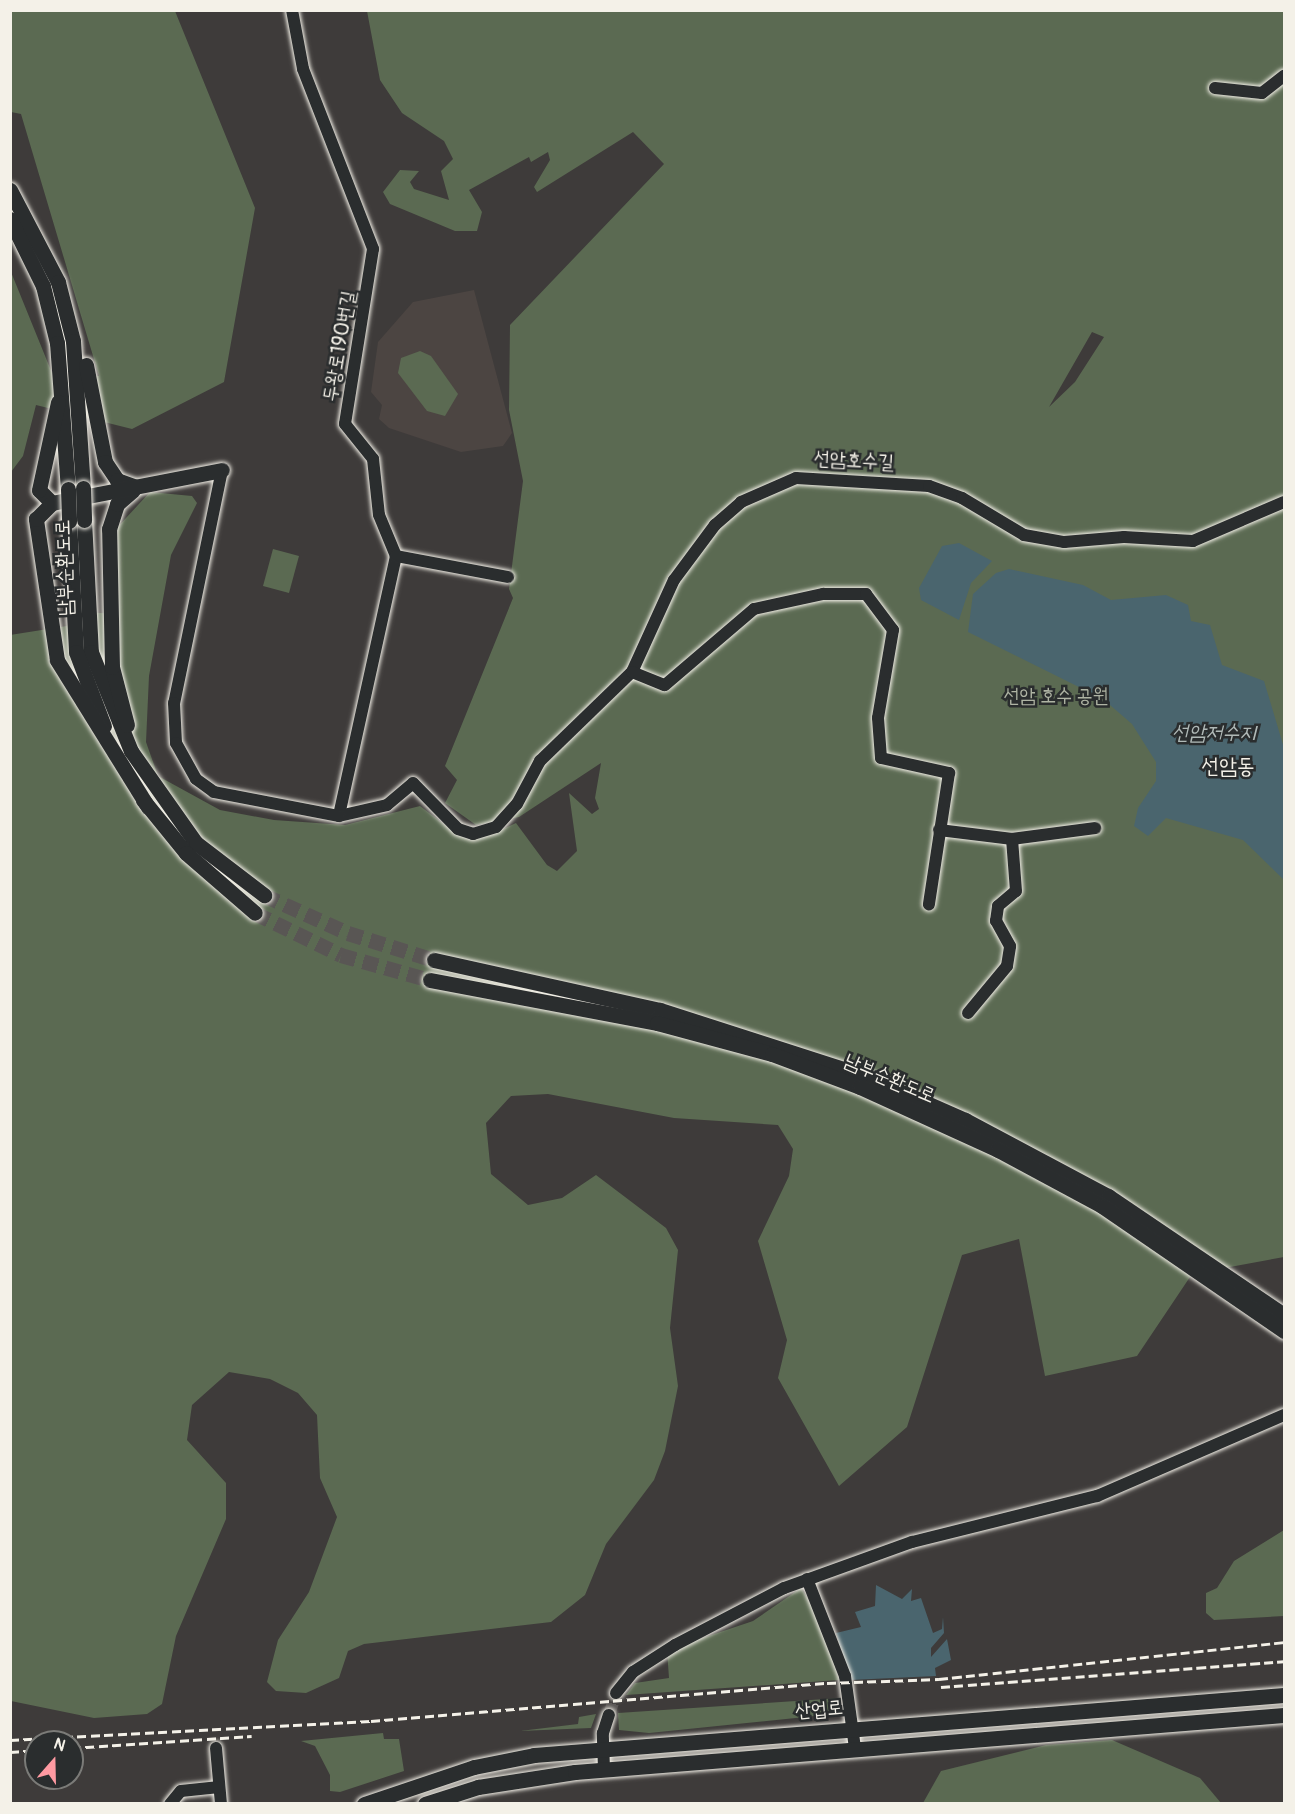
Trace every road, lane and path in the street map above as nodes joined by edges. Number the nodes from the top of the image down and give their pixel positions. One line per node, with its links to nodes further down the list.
1 (292, 10): 14 (street, 두왕로190번길)
2 (1284, 76): 3 (street)
3 (1215, 88)
4 (10, 190): 6 (main road, 남부순환도로)
5 (10, 219): 7 (main road, 남부순환도로)
6 (46, 255): 9 (main road); 10 (main road, 남부순환도로)
7 (57, 343): 10 (main road, 남부순환도로); 12 (main road)
8 (222, 470): 9 (main road); 19 (street)
9 (138, 487): 12 (main road); 17 (main road)
10 (76, 489): 13 (main road, 남부순환도로, bridge)
11 (1284, 502): 16 (street, 선암호수길)
12 (52, 503): 18 (main road)
13 (77, 521): 17 (main road, 남부순환도로); 18 (main road, 남부순환도로)
14 (396, 555): 15 (street); 19 (street)
15 (508, 577)
16 (632, 672): 19 (street, 선암호수길); 21 (street)
17 (146, 778): 23 (main road, 남부순환도로)
18 (148, 807): 25 (main road, 남부순환도로)
19 (339, 816)
20 (1095, 828): 22 (street)
21 (939, 830): 22 (street); 24 (street)
22 (1012, 839): 28 (street)
23 (264, 895)
24 (929, 903)
25 (255, 913)
26 (434, 960): 29 (main road, 남부순환도로)
27 (430, 980): 30 (main road, 남부순환도로)
28 (968, 1013)
29 (1284, 1315)
30 (1284, 1330)
31 (1284, 1415): 32 (street)
32 (807, 1579): 33 (street); 37 (street)
33 (616, 1693)
34 (1284, 1695): 37 (main road, 산업로)
35 (609, 1715): 39 (street)
36 (1284, 1715): 40 (main road)
37 (855, 1727): 39 (main road, 산업로); 40 (street)
38 (216, 1748): 42 (street)
39 (603, 1748): 41 (street); 45 (main road, 산업로)
40 (855, 1748): 41 (main road)
41 (604, 1770): 46 (main road)
42 (216, 1787): 43 (street); 44 (street)
43 (170, 1803)
44 (221, 1803)
45 (364, 1803)
46 (425, 1803)

